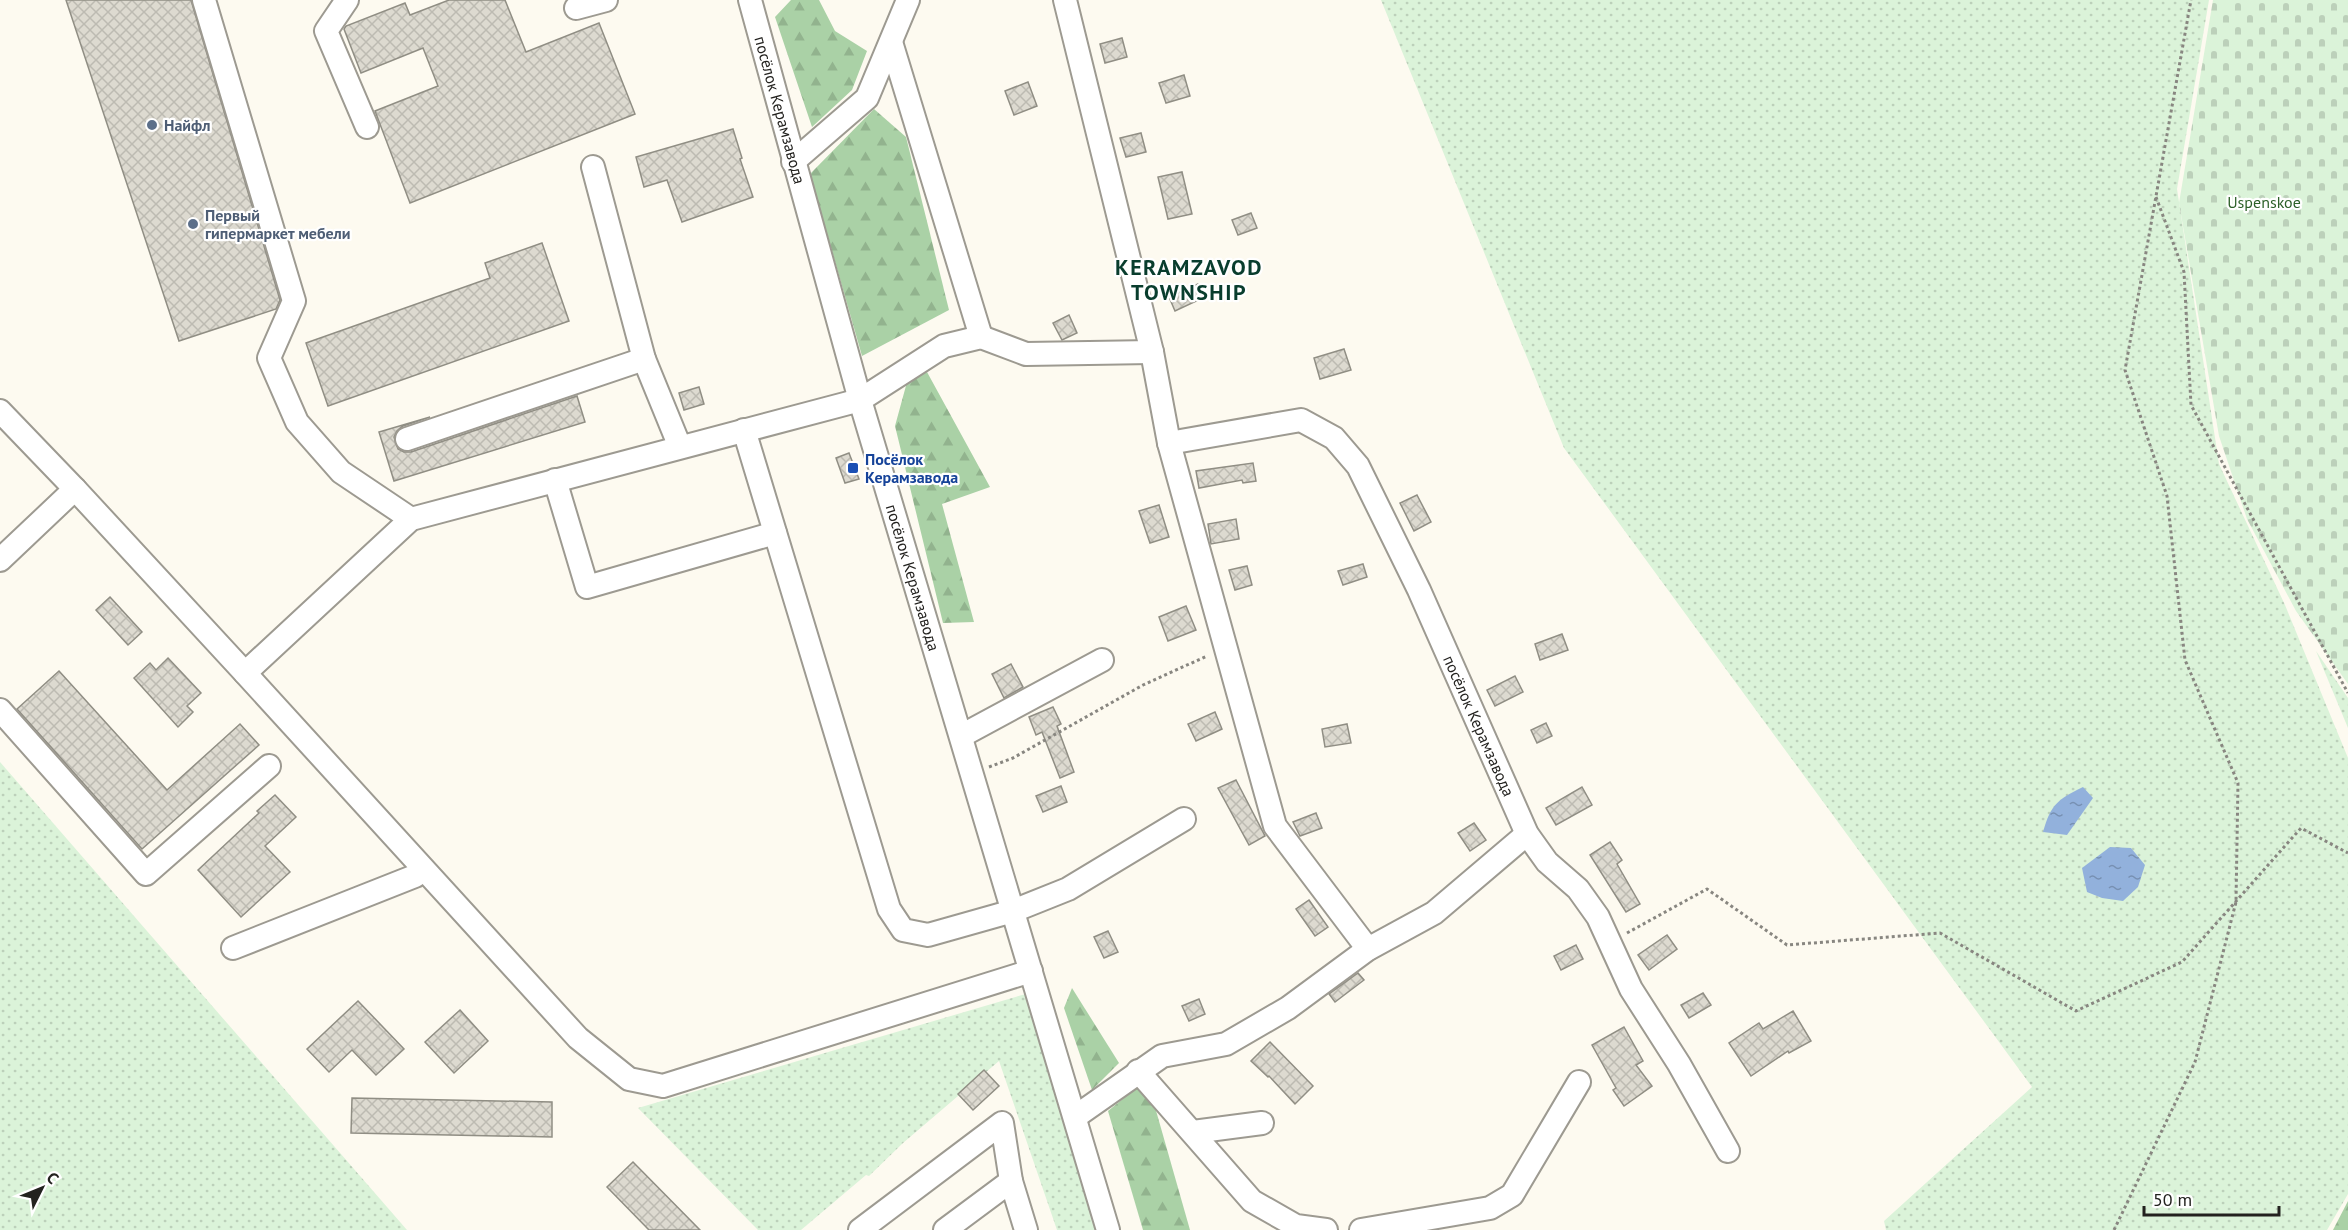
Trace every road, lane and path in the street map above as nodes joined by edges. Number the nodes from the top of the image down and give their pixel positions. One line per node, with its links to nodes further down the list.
1 (204, 0): 25 (street)
2 (347, 0): 10 (street)
3 (606, 0): 8 (street)
4 (750, 0): 11 (street, посёлок Керамзавода)
5 (908, 0): 9 (street)
6 (1065, 0): 15 (street)
7 (2191, 0): 13 (path)
8 (576, 9)
9 (891, 42): 11 (street); 14 (street)
10 (366, 127)
11 (793, 162): 17 (street, посёлок Керамзавода)
12 (593, 167): 16 (street)
13 (2156, 197): 31 (path); 40 (path)
14 (981, 337): 15 (street); 17 (street)
15 (1152, 352): 21 (street)
16 (644, 359): 20 (street); 22 (street)
17 (860, 400): 19 (street); 33 (street, посёлок Керамзавода)
18 (0, 411): 24 (street)
19 (744, 430): 22 (street); 26 (street)
20 (406, 439)
21 (1168, 443): 28 (street); 37 (street, посёлок Керамзавода)
22 (680, 447): 23 (street)
23 (555, 480): 25 (street); 26 (street)
24 (75, 489): 27 (street); 30 (street)
25 (411, 519): 30 (street)
26 (775, 532): 41 (street)
27 (0, 560)
28 (1225, 648): 35 (path); 44 (street)
29 (1102, 660): 33 (street)
30 (245, 673): 39 (street)
31 (2348, 693)
32 (0, 710): 34 (street)
33 (961, 736): 35 (street, посёлок Керамзавода)
34 (269, 766)
35 (972, 773): 41 (street, посёлок Керамзавода)
36 (1184, 819): 41 (street)
37 (1527, 834): 42 (street, посёлок Керамзавода); 44 (street)
38 (2348, 854): 40 (path)
39 (423, 870): 43 (street); 45 (street)
40 (2236, 902): 42 (path); 59 (path)
41 (1013, 911): 45 (street, посёлок Керамзавода)
42 (1610, 942): 51 (street, посёлок Керамзавода)
43 (233, 948)
44 (1368, 949): 46 (street)
45 (1031, 971): 48 (street, посёлок Керамзавода)
46 (1138, 1071): 48 (street); 50 (street)
47 (1579, 1082): 58 (street)
48 (1075, 1117): 56 (street, посёлок Керамзавода)
49 (1262, 1123): 50 (street)
50 (1193, 1132): 57 (street)
51 (1728, 1151)
52 (1011, 1180): 53 (street); 54 (street); 55 (street)
53 (860, 1230)
54 (945, 1230)
55 (1026, 1230)
56 (1108, 1230)
57 (1326, 1230)
58 (1361, 1230)
59 (2114, 1230)

